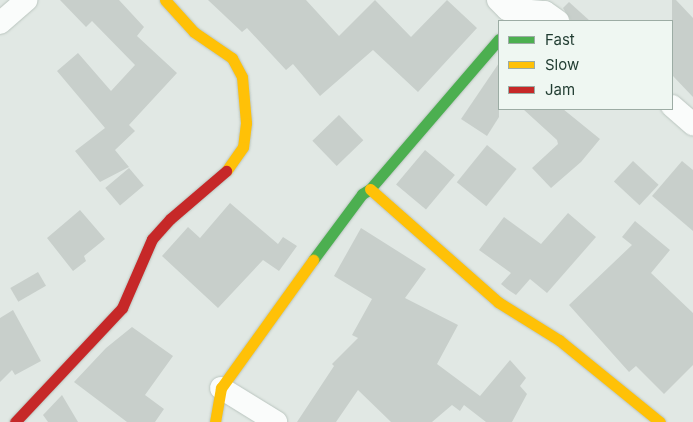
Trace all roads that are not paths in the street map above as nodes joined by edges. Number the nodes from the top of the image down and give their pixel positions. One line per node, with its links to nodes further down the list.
1 (26, 0): 6 (street)
2 (164, 0): 12 (street)
3 (498, 0): 5 (street)
4 (552, 11): 5 (street)
5 (515, 16)
6 (0, 23)
7 (498, 39): 10 (street)
8 (673, 107): 9 (street)
9 (693, 124)
10 (370, 189): 11 (street); 15 (street)
11 (221, 388): 13 (street); 14 (street)
12 (15, 422)
13 (215, 422)
14 (276, 422)
15 (660, 422)

